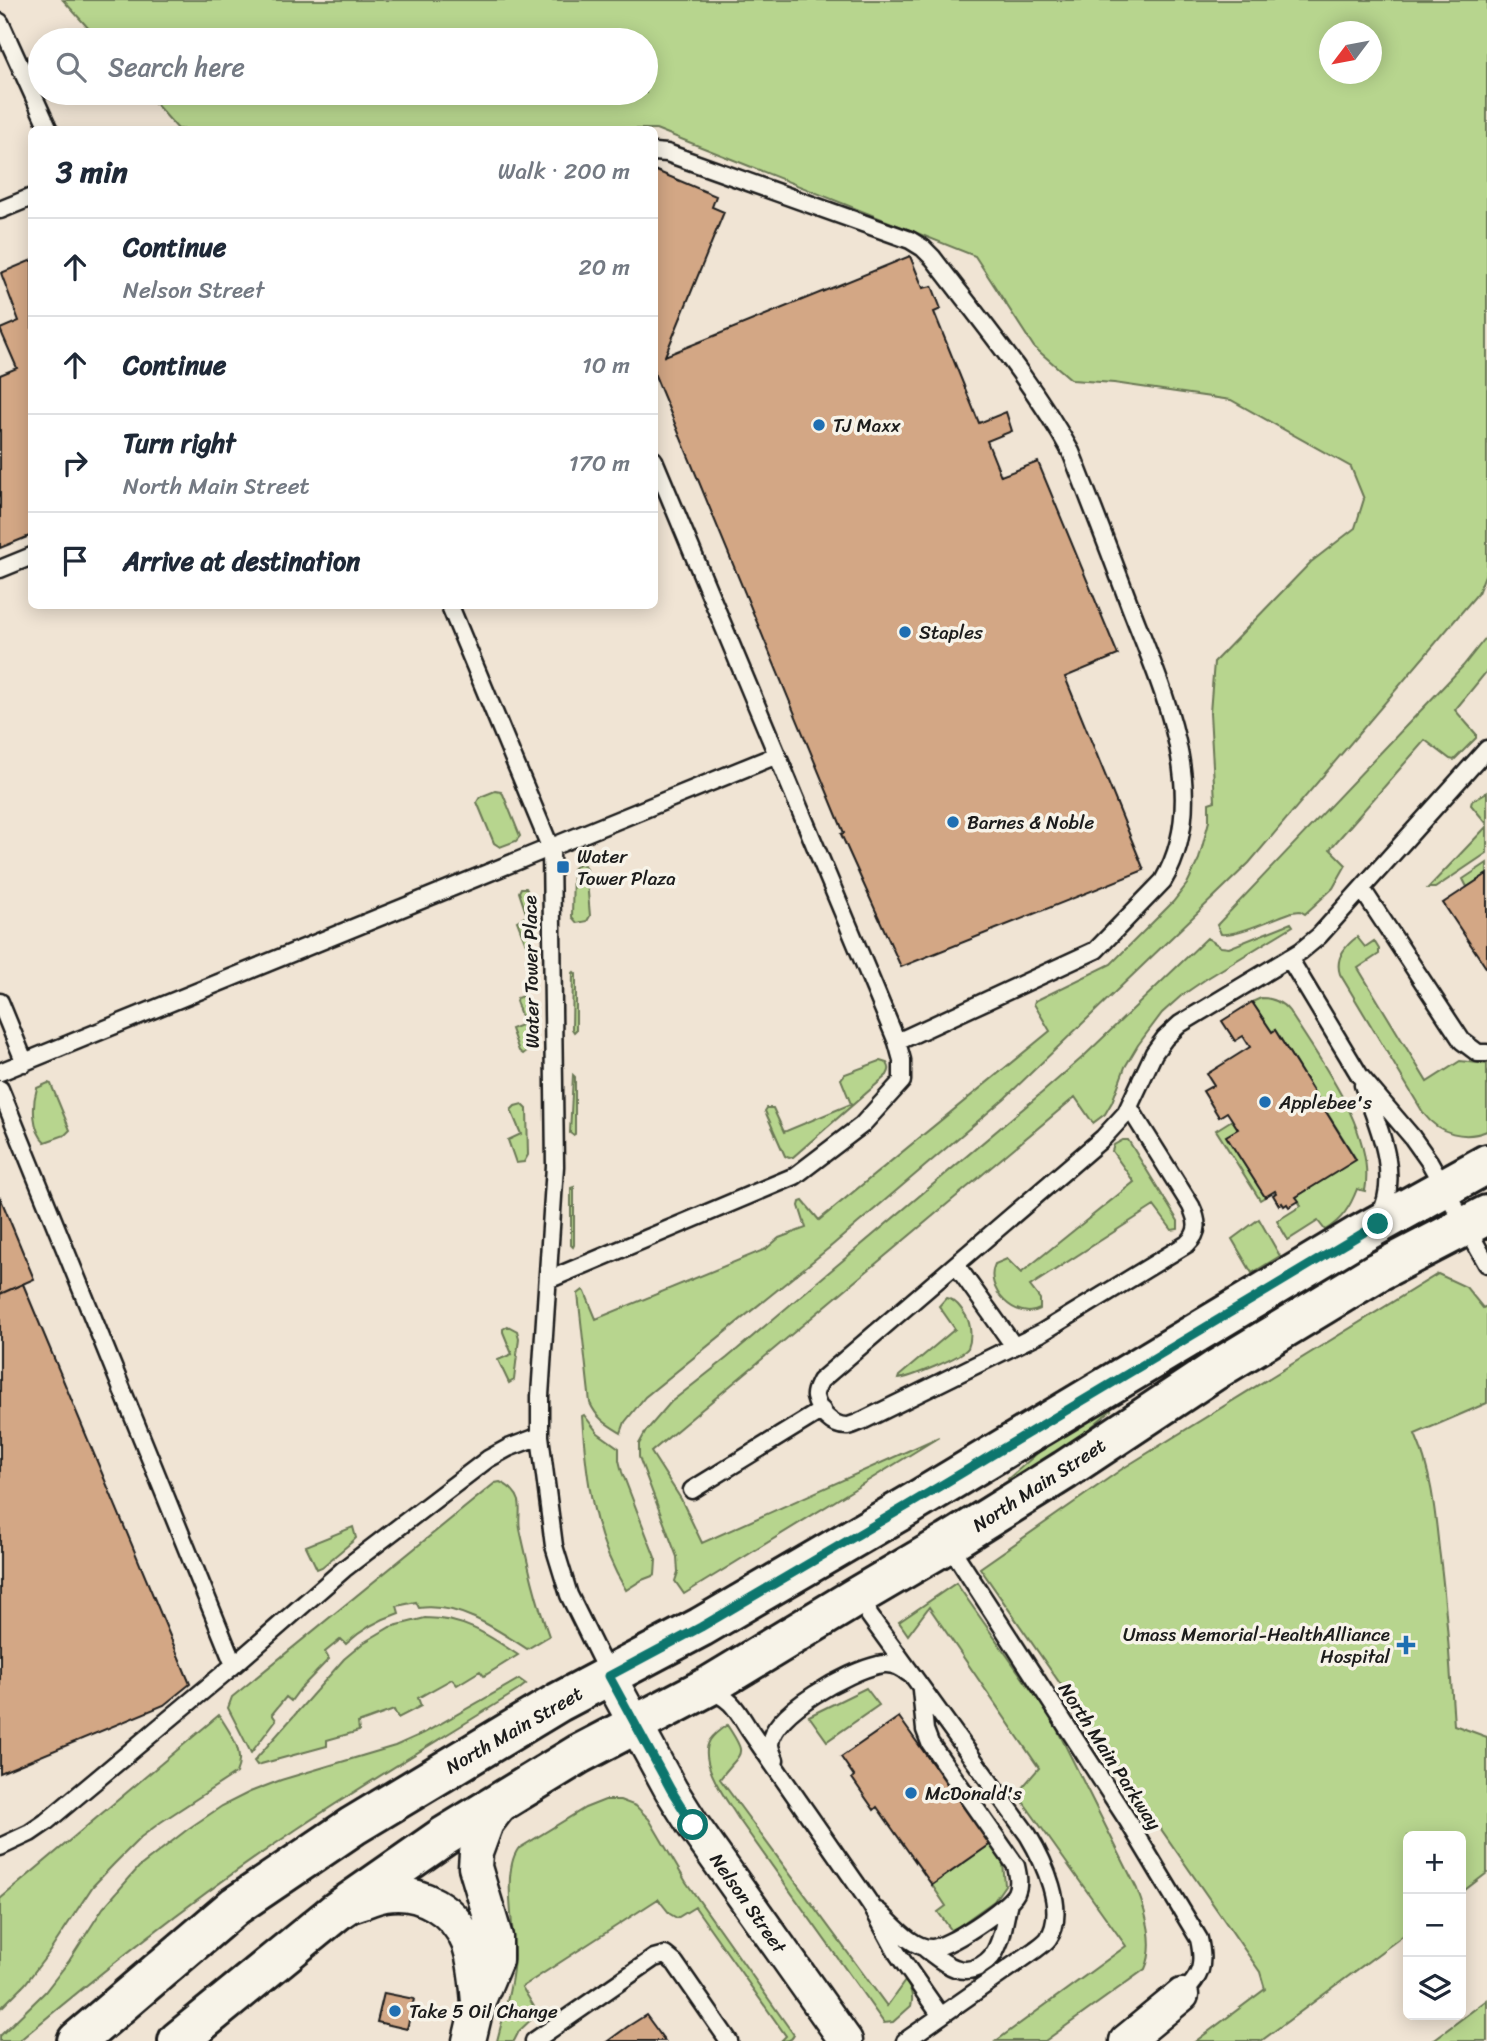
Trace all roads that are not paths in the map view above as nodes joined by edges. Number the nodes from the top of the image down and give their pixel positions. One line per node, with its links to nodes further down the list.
1 (0, 22): 2 (lane)
2 (28, 84)
3 (38, 105): 4 (lane)
4 (47, 126)
5 (658, 152): 18 (lane)
6 (28, 199): 7 (lane)
7 (0, 210)
8 (658, 470): 13 (lane)
9 (28, 558): 10 (lane)
10 (0, 569)
11 (451, 609): 14 (lane)
12 (1487, 749): 15 (lane)
13 (777, 755): 14 (lane); 18 (lane)
14 (551, 849): 20 (lane); 31 (lane, Water Tower Place)
15 (1362, 888): 16 (lane); 19 (lane)
16 (1289, 958): 22 (lane); 24 (lane)
17 (0, 1002): 20 (lane)
18 (897, 1042): 31 (lane)
19 (1487, 1054)
20 (25, 1063): 21 (lane)
21 (0, 1072)
22 (1360, 1076): 26 (lane); 28 (lane)
23 (0, 1089): 38 (lane)
24 (1129, 1107): 30 (lane); 32 (lane)
25 (1487, 1164): 26 (main road, North Main Street)
26 (1445, 1187): 27 (lane); 28 (main road, North Main Street)
27 (1476, 1221): 29 (lane); 36 (main road, North Main Street)
28 (1374, 1226): 40 (main road, North Main Street)
29 (1487, 1264)
30 (956, 1265): 32 (lane); 33 (lane)
31 (548, 1280): 34 (lane, Water Tower Place)
32 (1014, 1346): 33 (lane)
33 (822, 1410): 35 (lane)
34 (540, 1436): 38 (lane); 40 (lane, Water Tower Place)
35 (692, 1490)
36 (948, 1544): 37 (main road, North Main Street); 51 (lane, North Main Parkway)
37 (875, 1586): 39 (lane); 42 (main road, North Main Street)
38 (234, 1665): 46 (lane)
39 (910, 1674): 41 (lane); 44 (lane)
40 (609, 1676): 43 (street, Nelson Street); 55 (main road, North Main Street)
41 (921, 1689): 47 (lane); 53 (lane)
42 (697, 1692): 43 (main road, North Main Street); 44 (lane)
43 (635, 1724): 45 (main road, North Main Street); 54 (street, Nelson Street)
44 (778, 1770): 48 (lane)
45 (507, 1798): 49 (main road, North Main Street); 52 (street)
46 (0, 1847)
47 (1009, 1902): 50 (lane); 50 (lane)
48 (871, 1905): 50 (lane); 53 (lane)
49 (337, 1911): 52 (street); 56 (main road, North Main Street)
50 (923, 1947)
51 (1182, 1996): 61 (street)
52 (478, 2003): 57 (street)
53 (941, 2016): 60 (lane)
54 (836, 2037)
55 (77, 2041)
56 (178, 2041)
57 (469, 2041)
58 (534, 2041): 59 (lane)
59 (729, 2041)
60 (905, 2041)
61 (1126, 2041)

